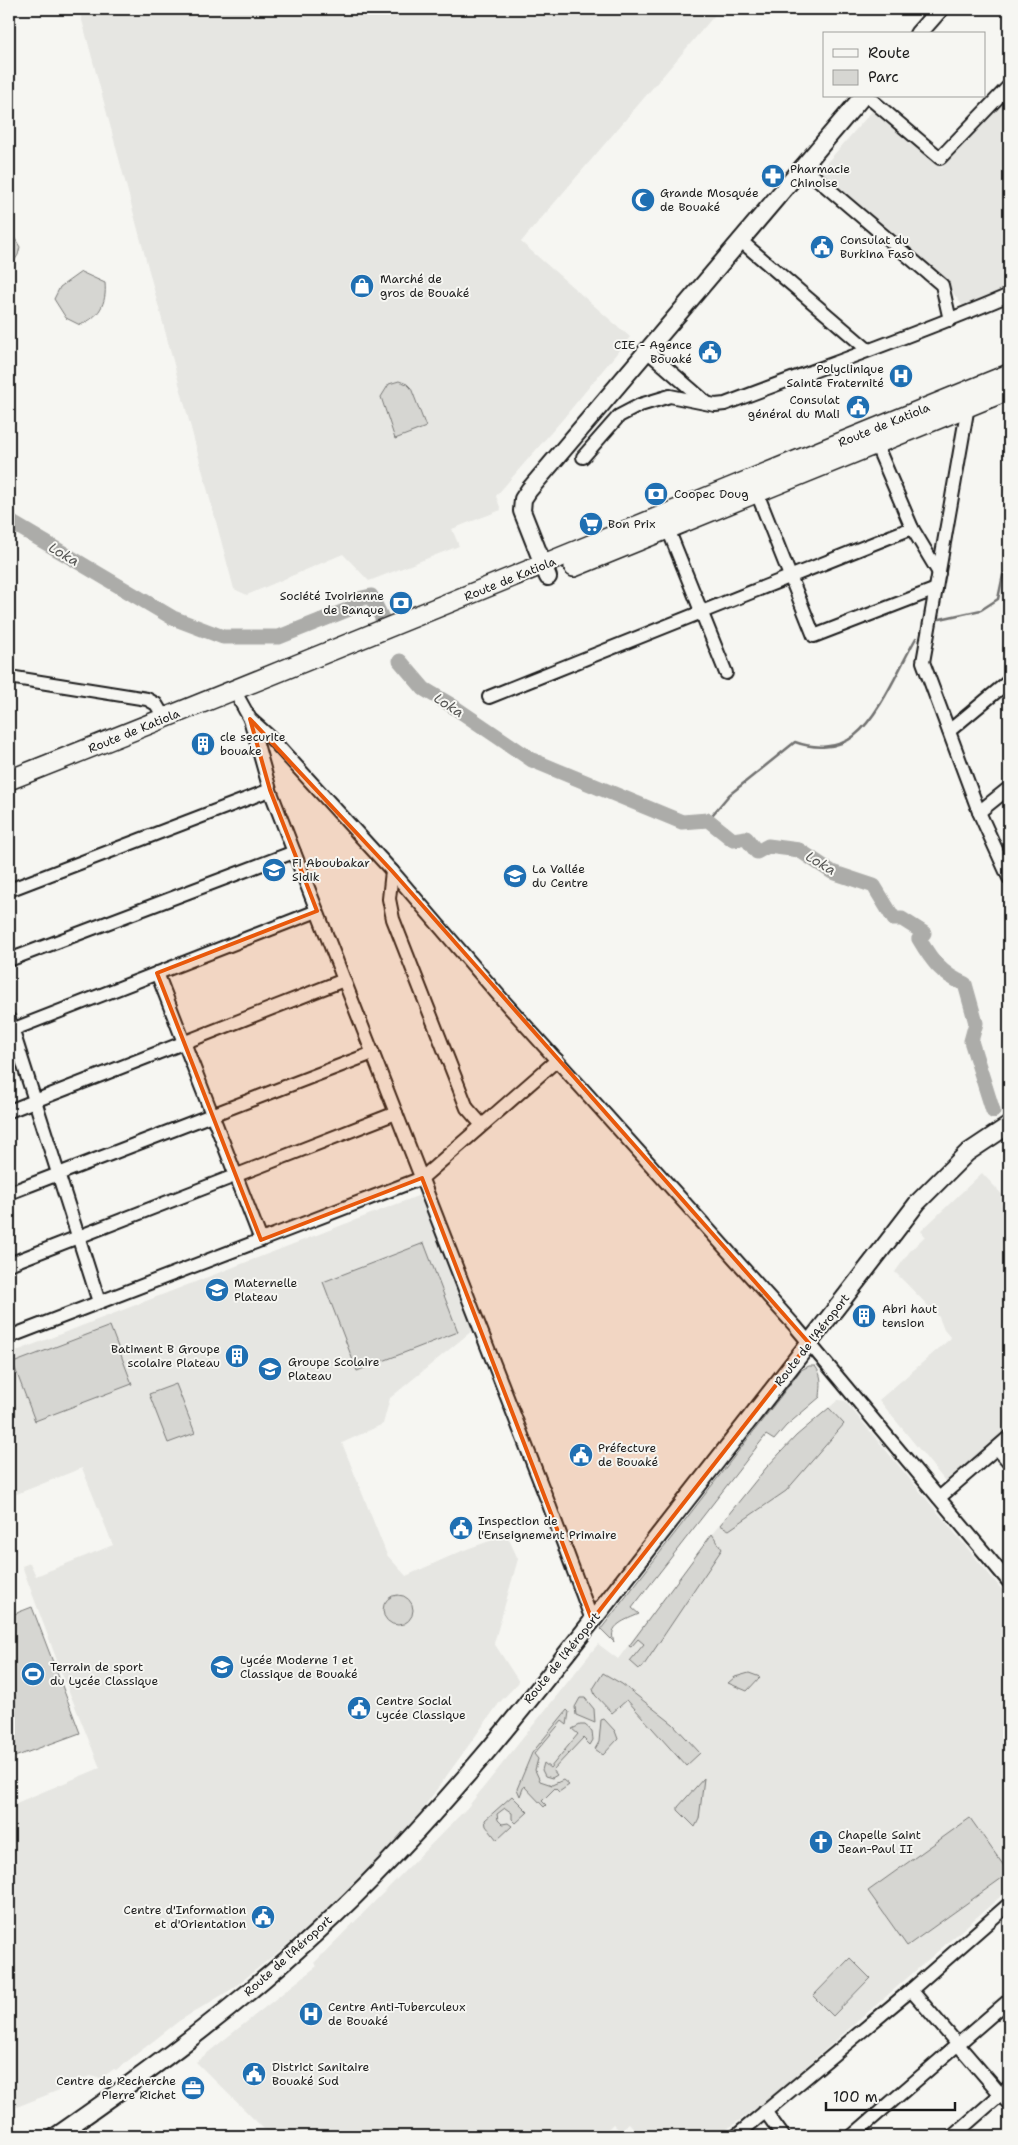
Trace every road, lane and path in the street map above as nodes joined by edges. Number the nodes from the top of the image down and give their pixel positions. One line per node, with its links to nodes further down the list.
1 (940, 9): 2 (main road)
2 (920, 32)
3 (1009, 86): 5 (street)
4 (861, 98): 6 (main road)
5 (869, 98)
6 (803, 167): 7 (main road); 9 (street)
7 (741, 241): 10 (street); 11 (main road)
8 (1009, 295): 9 (street)
9 (950, 320): 10 (street)
10 (867, 349): 14 (street)
11 (647, 351): 14 (street); 21 (main road)
12 (1009, 374): 21 (highway, Route de Katiola)
13 (1009, 390): 15 (highway, Route de Katiola)
14 (708, 404): 17 (street)
15 (968, 406): 16 (highway, Route de Katiola); 22 (street)
16 (876, 444): 18 (highway, Route de Katiola); 19 (street)
17 (583, 457)
18 (757, 493): 20 (highway, Route de Katiola); 23 (street)
19 (912, 528): 22 (street); 23 (street)
20 (668, 529): 21 (highway, Route de Katiola); 25 (street)
21 (546, 571): 29 (highway, Route de Katiola)
22 (939, 573): 24 (street)
23 (790, 576): 24 (street); 25 (street)
24 (936, 589): 33 (street)
25 (701, 612): 26 (street); 30 (street)
26 (726, 673)
27 (9, 677): 31 (street)
28 (1009, 681): 33 (street)
29 (237, 696): 31 (highway, Route de Katiola); 32 (street); 37 (highway, Route de Katiola)
30 (489, 697)
31 (165, 719): 34 (highway, Route de Katiola)
32 (250, 719): 36 (street); 40 (street)
33 (949, 731): 38 (street)
34 (9, 780)
35 (1009, 788): 38 (street)
36 (270, 790): 39 (street); 42 (street)
37 (9, 793)
38 (979, 812): 41 (street)
39 (294, 852): 43 (street); 44 (street)
40 (392, 871): 50 (street); 55 (street)
41 (1009, 878)
42 (9, 890)
43 (317, 911): 45 (street); 46 (street)
44 (9, 960)
45 (157, 973): 47 (street); 48 (street)
46 (344, 980): 48 (street); 49 (street)
47 (10, 1026): 51 (street)
48 (184, 1042): 51 (street); 54 (street)
49 (372, 1053): 53 (street); 54 (street)
50 (557, 1060): 55 (street); 66 (street)
51 (35, 1101): 52 (street); 57 (street)
52 (9, 1111)
53 (396, 1113): 58 (street); 59 (street)
54 (213, 1115): 57 (street); 58 (street)
55 (482, 1124): 59 (street)
56 (1009, 1125): 66 (main road, Route de l'Aéroport)
57 (58, 1175): 60 (street); 61 (street)
58 (236, 1176): 61 (street); 62 (street)
59 (422, 1178): 62 (street); 72 (street)
60 (9, 1193)
61 (77, 1237): 63 (street); 64 (street)
62 (261, 1240): 64 (street)
63 (9, 1264)
64 (99, 1302): 65 (street)
65 (9, 1337)
66 (809, 1343): 70 (street); 72 (main road, Route de l'Aéroport)
67 (1009, 1437): 68 (street)
68 (997, 1448): 69 (street); 70 (street)
69 (1009, 1462)
70 (939, 1498): 71 (street)
71 (1009, 1582)
72 (592, 1620): 79 (main road, Route de l'Aéroport)
73 (1009, 1904): 74 (street)
74 (911, 1990): 76 (street); 78 (street)
75 (1009, 2000): 76 (street)
76 (958, 2045): 77 (street); 83 (street)
77 (1006, 2095): 84 (street)
78 (765, 2111): 81 (street); 82 (street)
79 (76, 2130): 80 (main road, Route de l'Aéroport)
80 (56, 2136)
81 (736, 2136)
82 (783, 2136)
83 (852, 2136)
84 (953, 2136)

